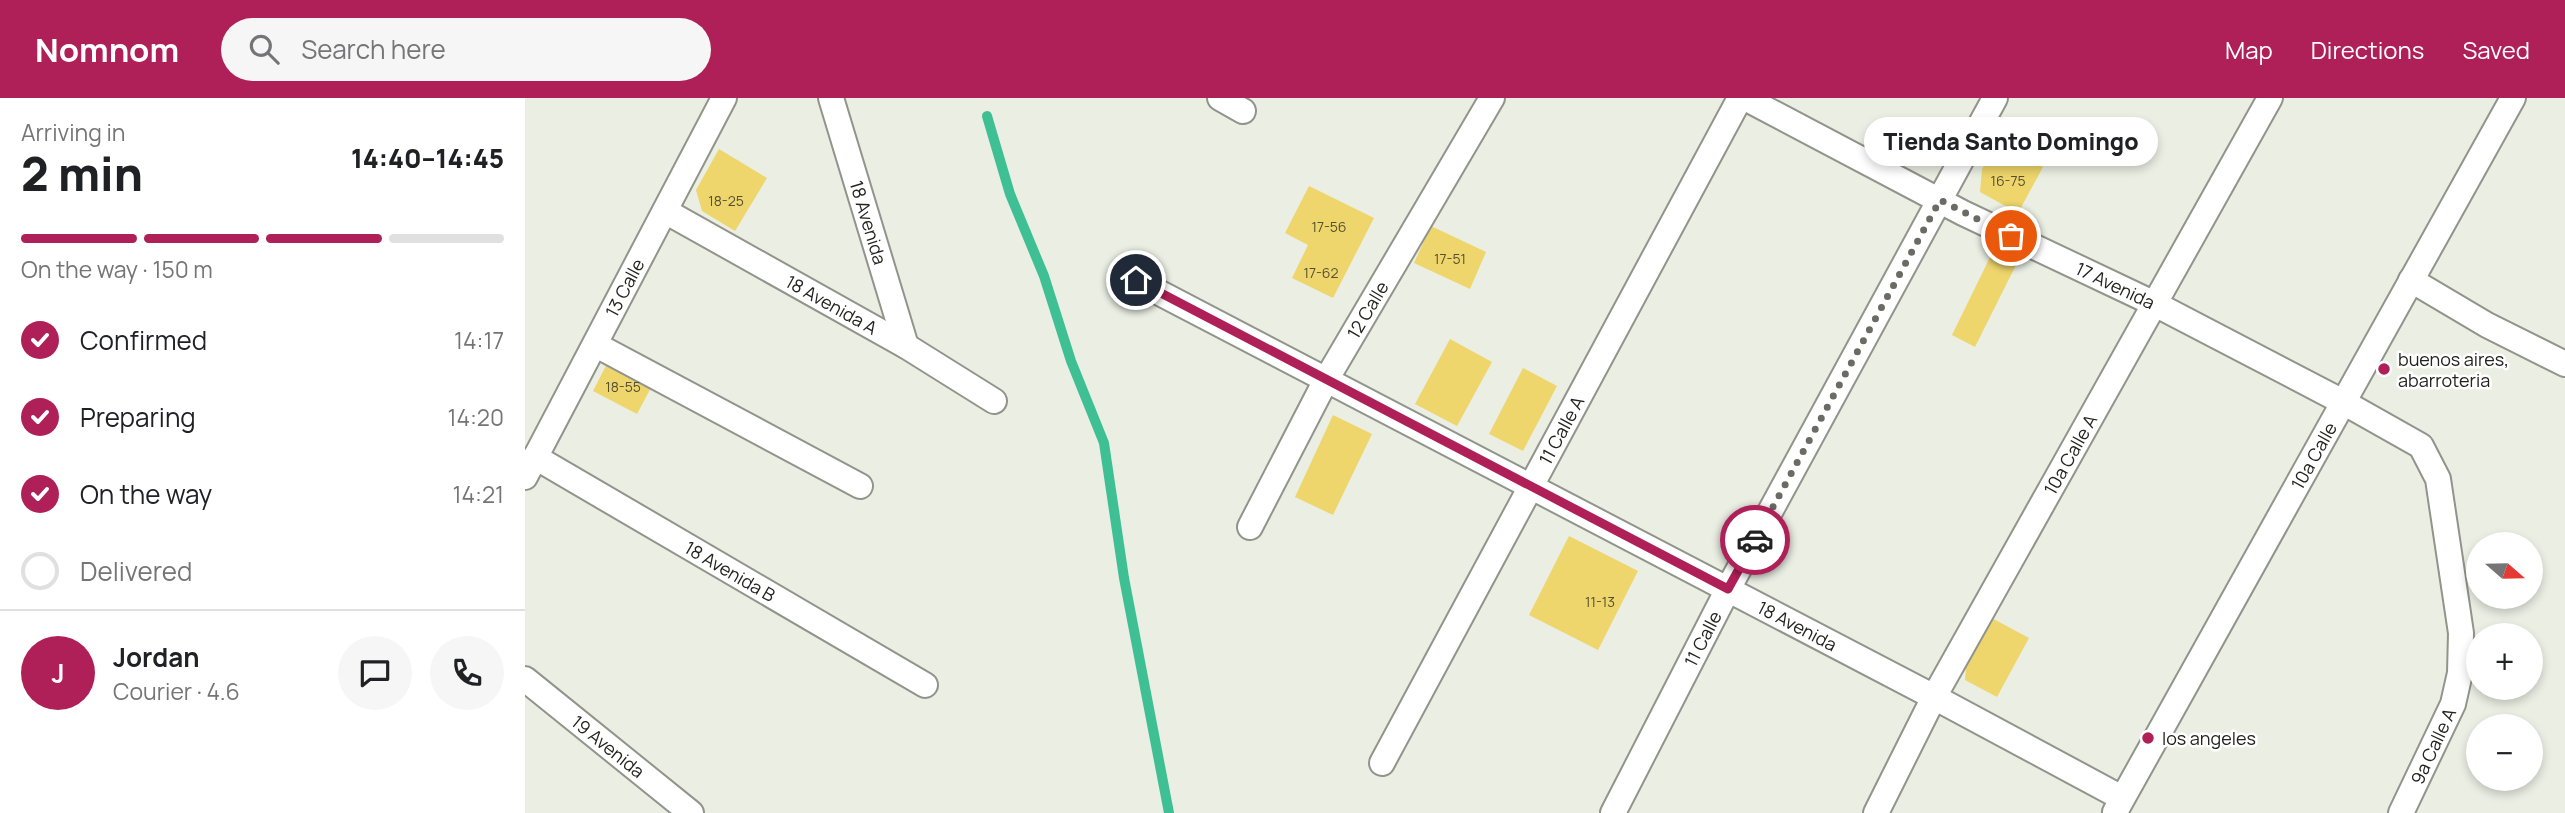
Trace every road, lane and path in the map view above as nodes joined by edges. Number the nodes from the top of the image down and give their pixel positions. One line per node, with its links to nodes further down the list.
1 (725, 98): 11 (street, 13 Calle)
2 (831, 98): 16 (street, 18 Avenida)
3 (1220, 98): 9 (street)
4 (1492, 98): 18 (street, 12 Calle)
5 (1742, 98): 10 (street, 17 Avenida); 23 (street, 11 Calle A)
6 (1995, 98): 10 (street, 11 Calle)
7 (2270, 98): 14 (street, 10a Calle A)
8 (2513, 98): 13 (street, 10a Calle)
9 (1243, 111)
10 (1940, 200): 14 (street, 17 Avenida); 26 (street, 11 Calle)
11 (665, 211): 15 (street, 13 Calle); 16 (street, 18 Avenida A)
12 (1136, 280): 18 (street, 18 Avenida)
13 (2411, 280): 17 (street); 20 (street, 10a Calle)
14 (2155, 304): 20 (street, 17 Avenida); 29 (street, 10a Calle A)
15 (596, 345): 21 (street, 13 Calle); 22 (street)
16 (906, 346): 19 (street, 18 Avenida A)
17 (2565, 364)
18 (1326, 380): 23 (street, 18 Avenida); 25 (street, 12 Calle)
19 (994, 401)
20 (2343, 402): 24 (street, 17 Avenida); 31 (street, 10a Calle)
21 (530, 467): 28 (street, 18 Avenida B)
22 (860, 486)
23 (1531, 487): 26 (street, 18 Avenida); 30 (street, 11 Calle A)
24 (2442, 510): 35 (street, 9a Calle A)
25 (1250, 527)
26 (1728, 589): 29 (street, 18 Avenida); 33 (street, 11 Calle)
27 (525, 679): 32 (street, 19 Avenida)
28 (925, 685)
29 (1934, 697): 31 (street, 18 Avenida); 34 (street, 10a Calle A)
30 (1382, 763)
31 (2118, 806)
32 (691, 813)
33 (1613, 813)
34 (1876, 813)
35 (2402, 813)

